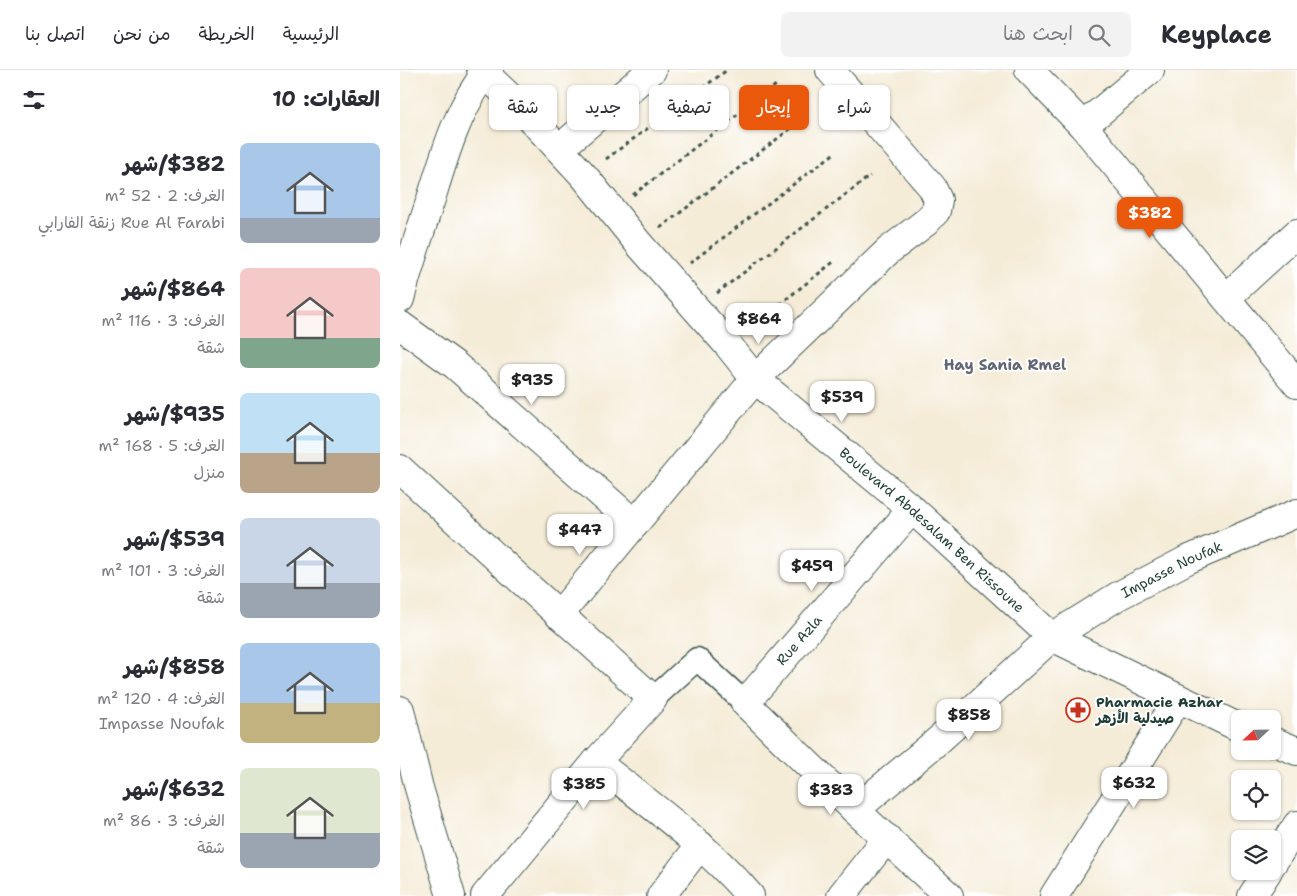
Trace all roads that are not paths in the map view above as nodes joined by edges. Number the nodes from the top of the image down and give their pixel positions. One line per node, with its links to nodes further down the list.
1 (652, 70): 7 (street)
2 (830, 70): 12 (street)
3 (1029, 70): 6 (street)
4 (1150, 70): 6 (street)
5 (485, 72): 7 (street, Boulevard Abdesalam Ben Rissoune); 10 (street)
6 (1083, 126): 9 (street)
7 (559, 149): 12 (street, Boulevard Abdesalam Ben Rissoune)
8 (1297, 232): 9 (street)
9 (1226, 298): 13 (street)
10 (400, 299)
11 (400, 325): 17 (street)
12 (755, 378): 15 (street, Boulevard Abdesalam Ben Rissoune); 17 (street)
13 (1297, 384)
14 (400, 469): 18 (street)
15 (912, 509): 19 (street, Boulevard Abdesalam Ben Rissoune); 22 (street, Rue Azla)
16 (1297, 512): 19 (street, Impasse Noufak)
17 (635, 524): 18 (street)
18 (559, 615): 20 (street)
19 (1052, 637): 21 (street, Boulevard Abdesalam Ben Rissoune); 28 (street, Impasse Noufak)
20 (653, 698): 22 (street); 27 (street)
21 (1178, 699): 24 (street, Boulevard Abdesalam Ben Rissoune); 40 (street)
22 (745, 703): 28 (street)
23 (401, 717): 34 (street)
24 (1231, 724)
25 (1281, 745): 26 (street)
26 (1297, 751)
27 (596, 762): 31 (street); 35 (street)
28 (855, 810): 30 (street)
29 (1297, 825): 32 (street)
30 (887, 838): 38 (street); 39 (street)
31 (700, 845): 36 (street); 37 (street)
32 (1281, 850)
33 (1262, 880): 41 (street)
34 (451, 896)
35 (485, 896)
36 (661, 896)
37 (750, 896)
38 (841, 896)
39 (948, 896)
40 (1054, 896)
41 (1252, 896)

